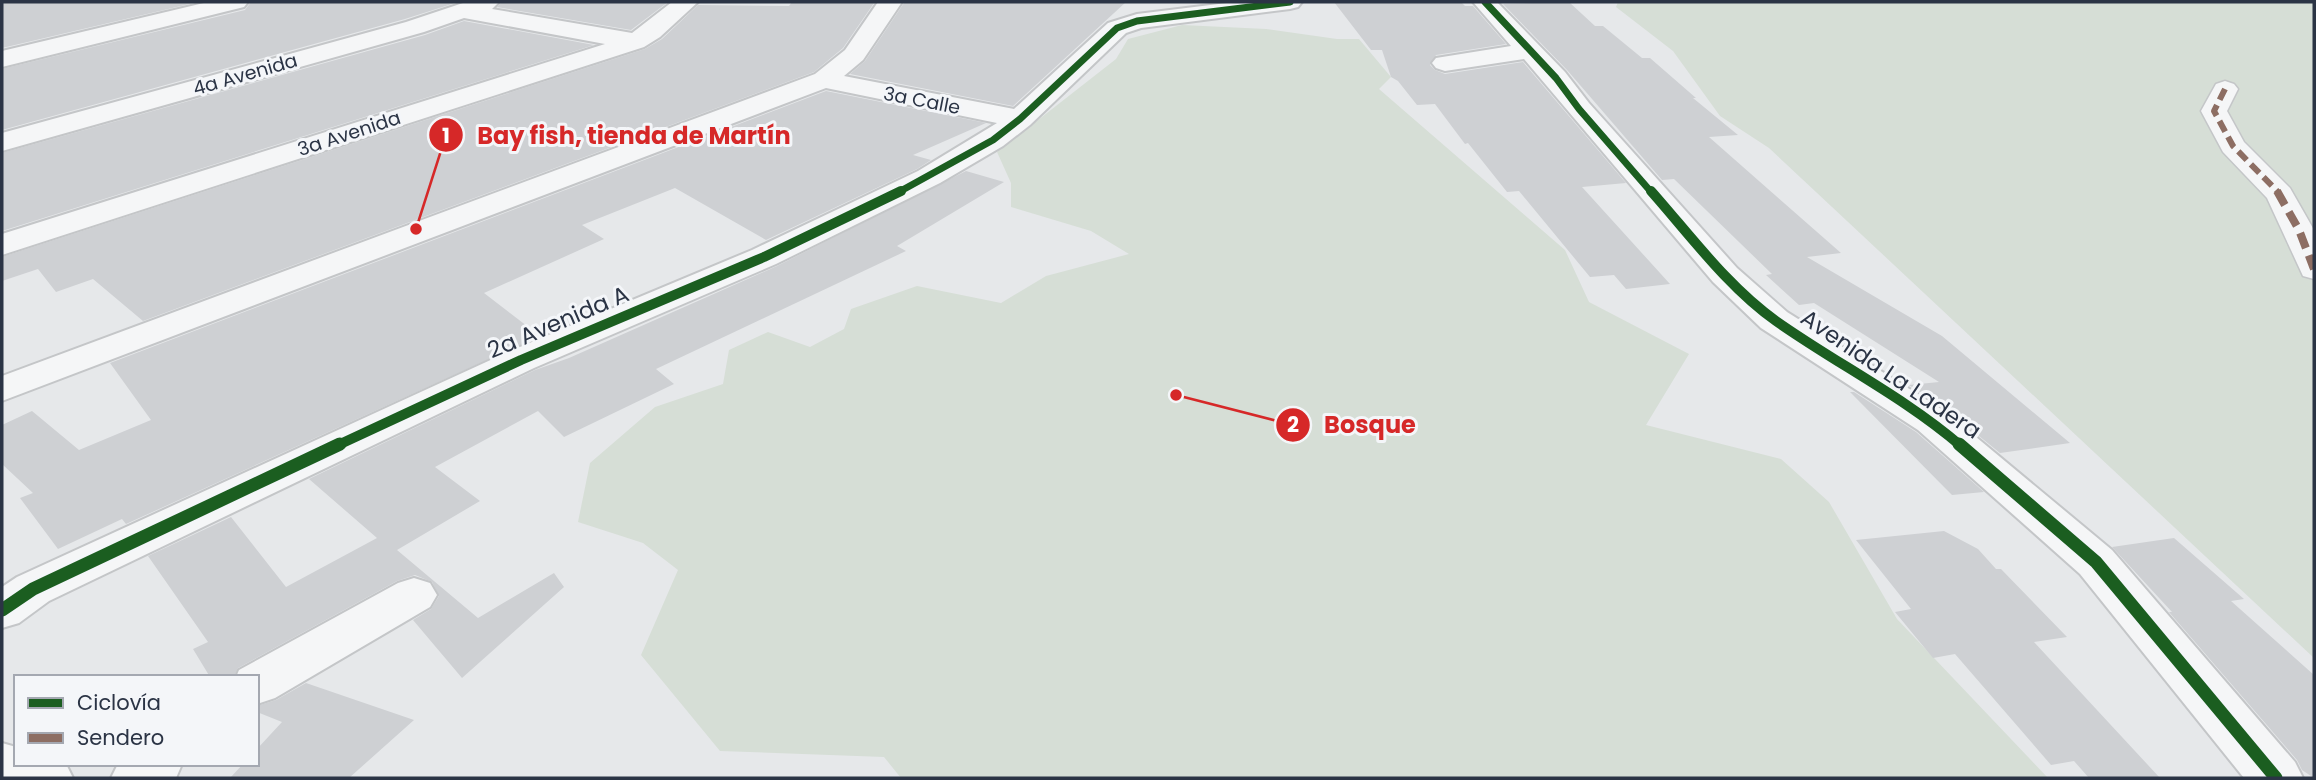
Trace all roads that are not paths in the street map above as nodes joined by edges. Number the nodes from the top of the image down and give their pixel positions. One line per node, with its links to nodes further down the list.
1 (236, 2): 9 (street)
2 (686, 2): 7 (street, 3a Avenida)
3 (890, 2): 11 (street)
4 (1290, 2): 13 (street, 2a Avenida A)
5 (1485, 2): 8 (street, Avenida La Ladera)
6 (477, 6): 7 (street); 14 (street, 4a Avenida)
7 (635, 42): 15 (street, 3a Avenida)
8 (1530, 51): 10 (street); 25 (street, Avenida La Ladera)
9 (2, 59)
10 (1446, 63)
11 (824, 80): 13 (street, 3a Calle); 17 (street)
12 (2225, 89): 16 (street)
13 (1020, 119): 19 (street, 2a Avenida A)
14 (2, 142)
15 (2, 244)
16 (2314, 269)
17 (2, 389)
18 (415, 595): 20 (street)
19 (2, 610)
20 (259, 683)
21 (2, 766): 23 (street)
22 (153, 766): 24 (street)
23 (46, 778)
24 (138, 778)
25 (2276, 778)

